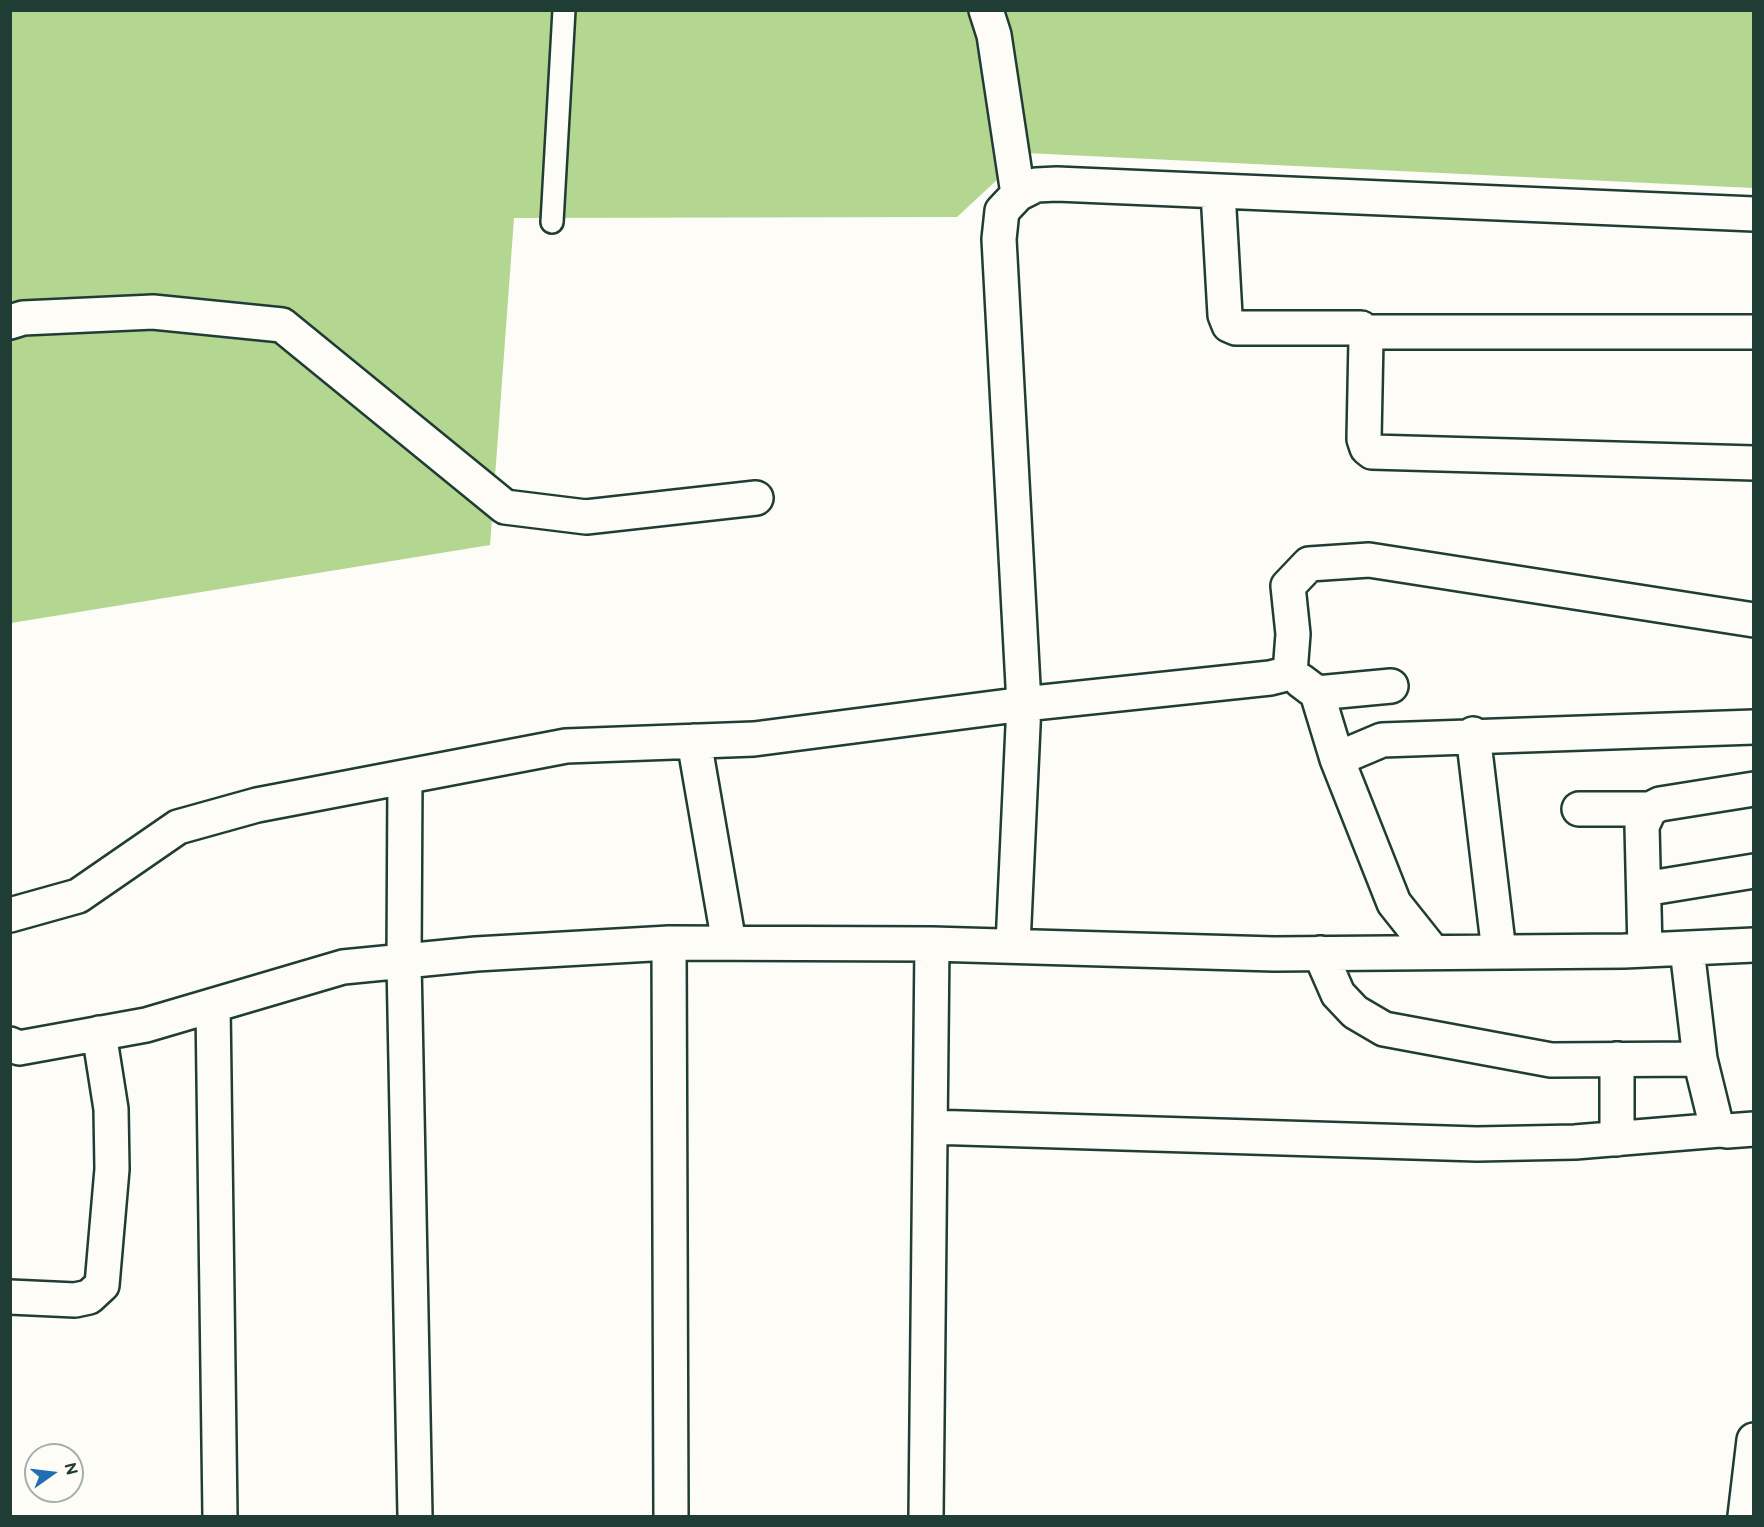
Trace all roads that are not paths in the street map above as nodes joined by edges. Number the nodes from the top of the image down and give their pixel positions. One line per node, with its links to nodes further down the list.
1 (564, 10): 6 (lane)
2 (986, 10): 4 (street)
3 (1218, 192): 4 (street); 5 (street); 8 (street)
4 (1018, 194): 16 (street)
5 (1754, 214)
6 (552, 222)
7 (10, 322): 11 (street)
8 (1364, 332): 9 (street); 10 (street)
9 (1754, 332)
10 (1754, 464)
11 (756, 498)
12 (1754, 620): 13 (street)
13 (1290, 673): 15 (street); 16 (street)
14 (1391, 686): 15 (street)
15 (1317, 693): 20 (street)
16 (1024, 704): 19 (street); 31 (street)
17 (1754, 727): 18 (street)
18 (1473, 734): 20 (street); 36 (street)
19 (694, 741): 21 (street); 29 (street)
20 (1337, 759): 35 (street)
21 (405, 777): 27 (street); 38 (street)
22 (1754, 789): 24 (street)
23 (1579, 809): 24 (street)
24 (1650, 809): 26 (street)
25 (1754, 871): 26 (street)
26 (1644, 889): 34 (street)
27 (10, 915)
28 (669, 943): 29 (street); 38 (street); 52 (street)
29 (729, 943): 30 (street)
30 (932, 944): 31 (street); 44 (street)
31 (1013, 945): 37 (street)
32 (1754, 945): 33 (street)
33 (1686, 949): 34 (street); 43 (street)
34 (1645, 951): 36 (street)
35 (1433, 952): 36 (street); 37 (street)
36 (1499, 952)
37 (1320, 953): 42 (street)
38 (404, 963): 39 (street); 51 (street)
39 (213, 1006): 40 (street); 50 (street)
40 (99, 1033): 41 (street); 48 (street)
41 (10, 1044)
42 (1617, 1059): 43 (street); 47 (street)
43 (1700, 1059): 46 (street)
44 (930, 1127): 47 (street); 53 (street)
45 (1754, 1129): 46 (street)
46 (1720, 1130): 47 (street)
47 (1617, 1139)
48 (10, 1297)
49 (1754, 1440): 54 (street)
50 (220, 1516)
51 (416, 1516)
52 (671, 1516)
53 (926, 1516)
54 (1745, 1516)

